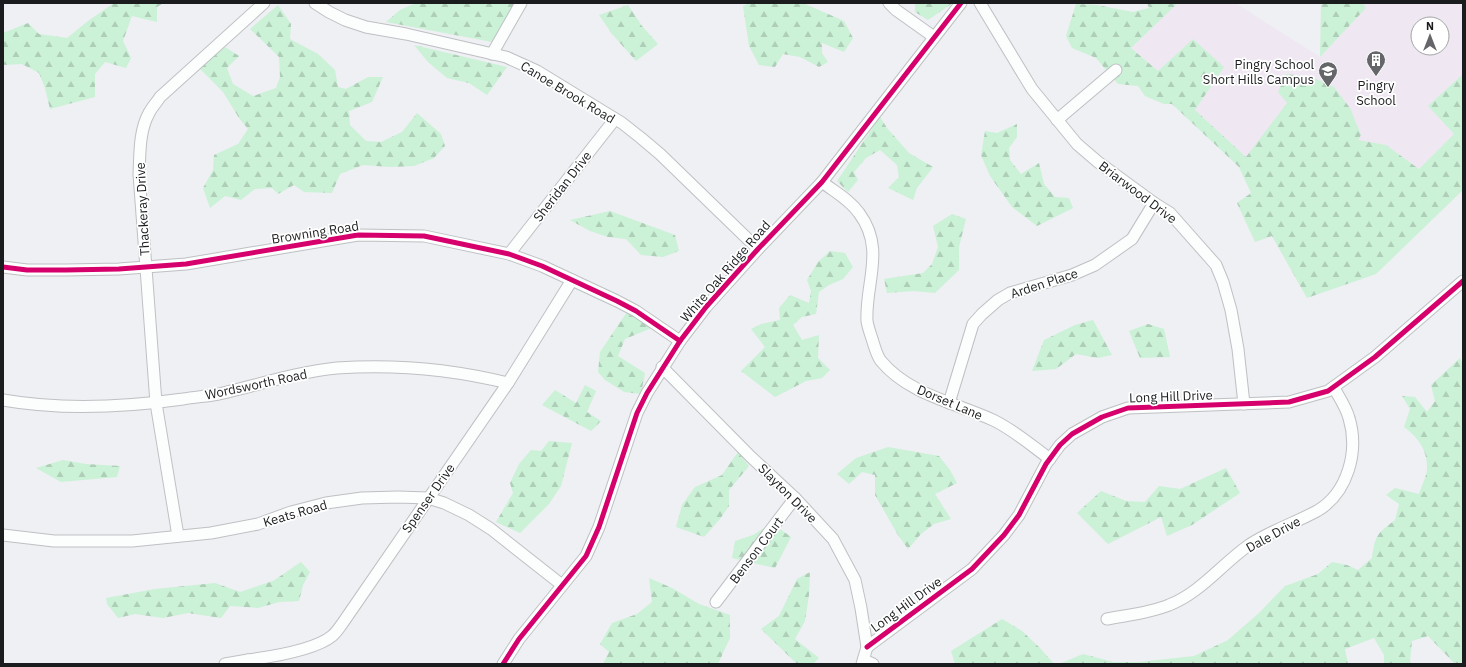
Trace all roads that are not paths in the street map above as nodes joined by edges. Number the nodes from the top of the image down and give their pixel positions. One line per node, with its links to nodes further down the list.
1 (264, 3): 17 (street, Thackeray Drive)
2 (315, 3): 8 (street, Canoe Brook Road)
3 (521, 3): 8 (street)
4 (889, 3): 7 (street)
5 (961, 3): 7 (street, White Oak Ridge Road)
6 (980, 3): 11 (street, Briarwood Drive)
7 (934, 37): 12 (street, White Oak Ridge Road)
8 (492, 54): 10 (street, Canoe Brook Road)
9 (1116, 70): 11 (street)
10 (615, 119): 14 (street, Canoe Brook Road); 15 (street, Sheridan Drive)
11 (1057, 120): 13 (street, Briarwood Drive)
12 (822, 182): 14 (street, White Oak Ridge Road); 26 (street, Dorset Lane)
13 (1154, 203): 26 (street, Arden Place); 27 (street, Briarwood Drive)
14 (758, 249): 20 (street, White Oak Ridge Road)
15 (509, 254): 17 (street, Browning Road); 18 (street, Browning Road)
16 (3, 267): 17 (street, Browning Road)
17 (145, 267): 25 (street, Thackeray Drive)
18 (572, 280): 20 (street, Browning Road); 22 (street, Spenser Drive)
19 (1463, 281): 23 (street, Long Hill Drive)
20 (680, 341): 21 (street, White Oak Ridge Road)
21 (662, 367): 30 (street, Slayton Drive); 33 (street, White Oak Ridge Road)
22 (508, 383): 25 (street, Wordsworth Road); 29 (street, Spenser Drive)
23 (1334, 388): 27 (street, Long Hill Drive); 35 (street, Dale Drive)
24 (3, 400): 25 (street, Wordsworth Road)
25 (156, 403): 32 (street, Thackeray Drive)
26 (949, 403): 28 (street, Dorset Lane)
27 (1244, 404): 28 (street, Long Hill Drive)
28 (1050, 459): 36 (street, Long Hill Drive)
29 (428, 498): 32 (street, Keats Road); 33 (street, Keats Road); 37 (street, Spenser Drive)
30 (795, 498): 34 (street, Benson Court); 36 (street, Slayton Drive)
31 (3, 535): 32 (street, Keats Road)
32 (178, 536)
33 (562, 585): 40 (street, White Oak Ridge Road)
34 (716, 602)
35 (1107, 619)
36 (867, 647): 38 (street)
37 (247, 662): 39 (street, Spenser Drive)
38 (866, 663)
39 (225, 664)
40 (503, 664)

